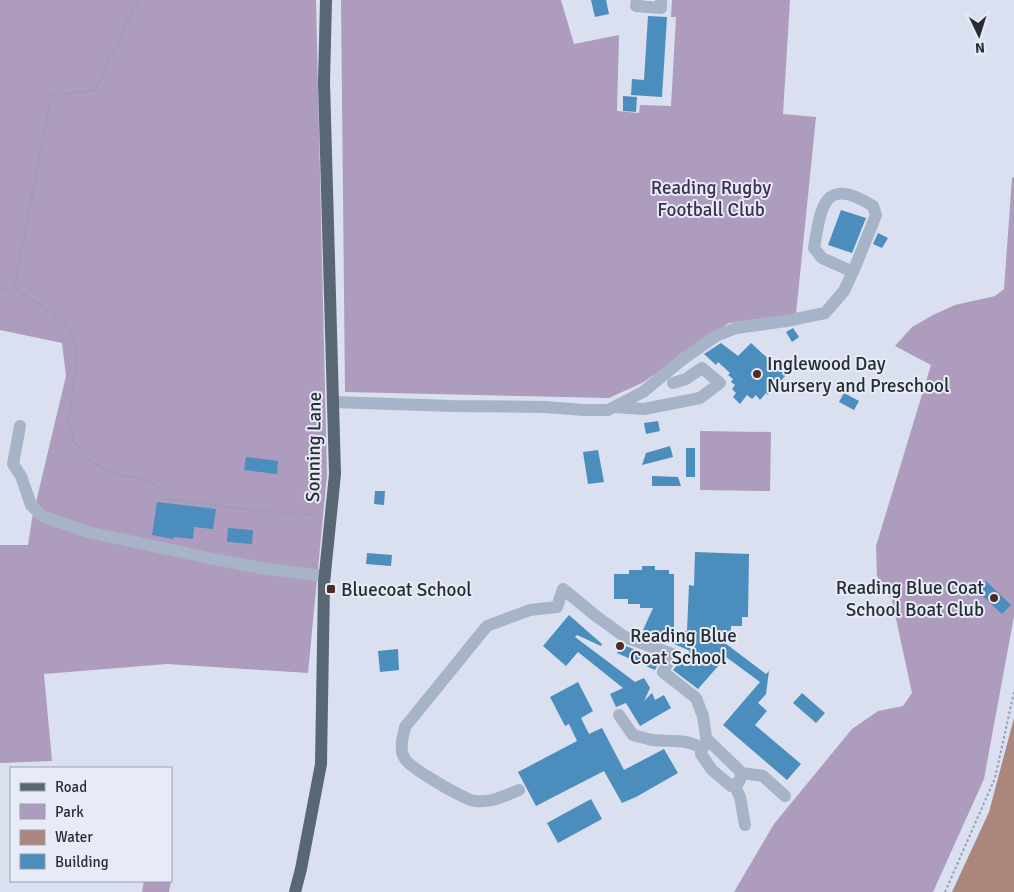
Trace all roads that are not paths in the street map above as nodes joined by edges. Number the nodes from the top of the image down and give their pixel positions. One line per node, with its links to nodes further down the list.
1 (326, 0): 6 (main road, Sonning Lane)
2 (637, 0): 3 (street)
3 (661, 0)
4 (852, 272): 4 (street); 7 (street)
5 (672, 383): 7 (street)
6 (333, 402): 7 (street); 9 (main road, Sonning Lane)
7 (613, 407)
8 (20, 426): 9 (street)
9 (325, 576): 17 (main road, Sonning Lane)
10 (619, 716): 11 (street)
11 (704, 746): 12 (street); 13 (street); 14 (street)
12 (742, 773): 13 (street); 15 (street)
13 (734, 784): 16 (street)
14 (519, 790)
15 (786, 796)
16 (745, 824)
17 (295, 892)

